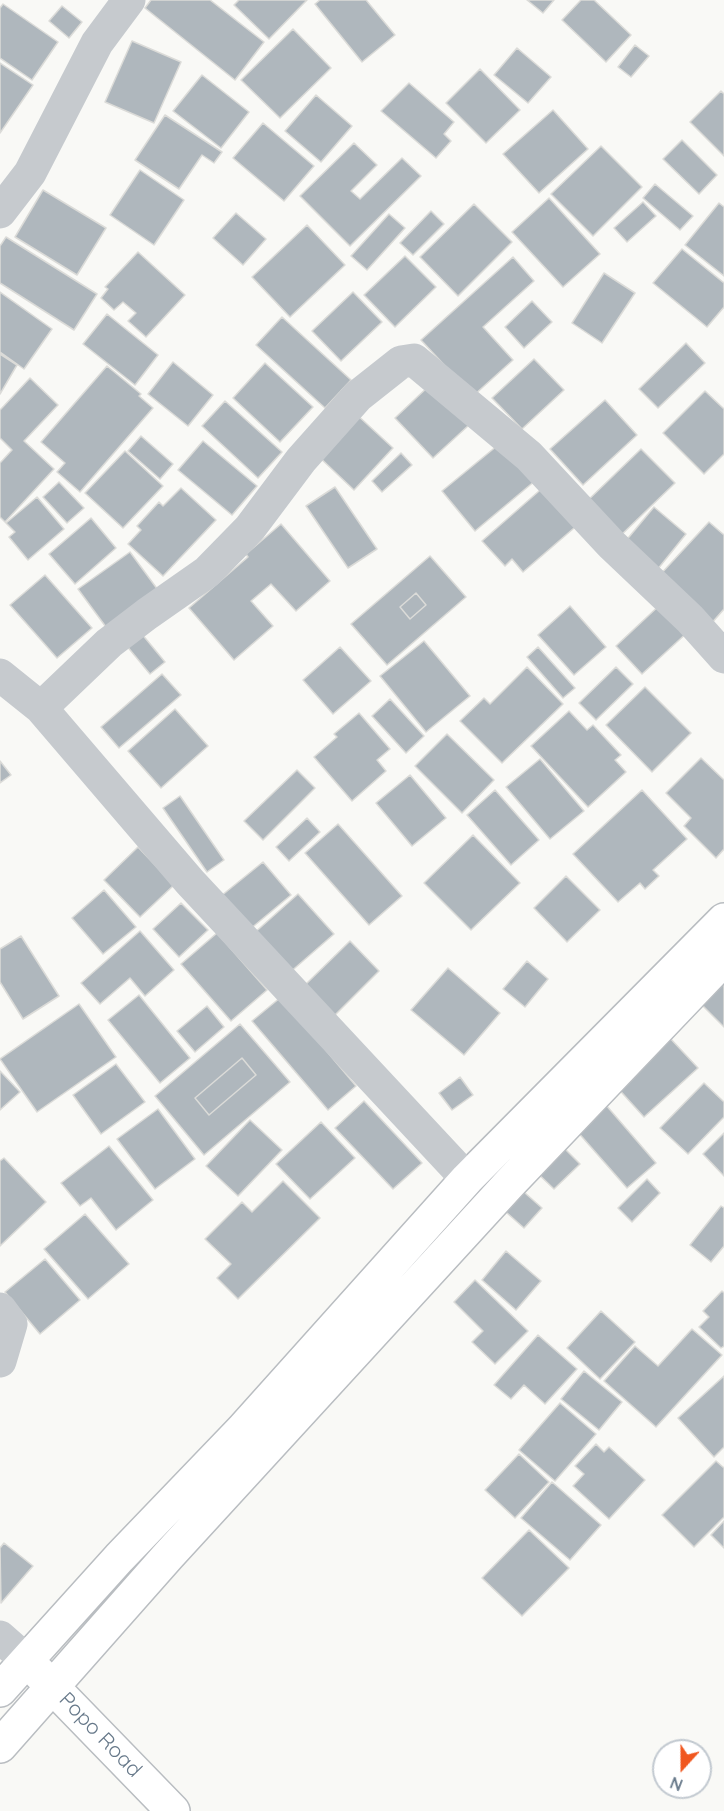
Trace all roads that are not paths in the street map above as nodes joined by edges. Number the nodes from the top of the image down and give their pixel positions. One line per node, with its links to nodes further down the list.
1 (129, 0): 2 (street)
2 (0, 212)
3 (724, 657): 5 (street)
4 (0, 675): 5 (street)
5 (40, 708): 8 (street)
6 (724, 920): 8 (main road)
7 (724, 959): 13 (main road)
8 (467, 1179): 12 (main road)
9 (0, 1309): 10 (street)
10 (0, 1361)
11 (0, 1637): 12 (street)
12 (26, 1660): 13 (main road, Popo Road); 14 (main road)
13 (52, 1686): 15 (main road); 16 (main road, Popo Road)
14 (0, 1689)
15 (0, 1746)
16 (173, 1811)

